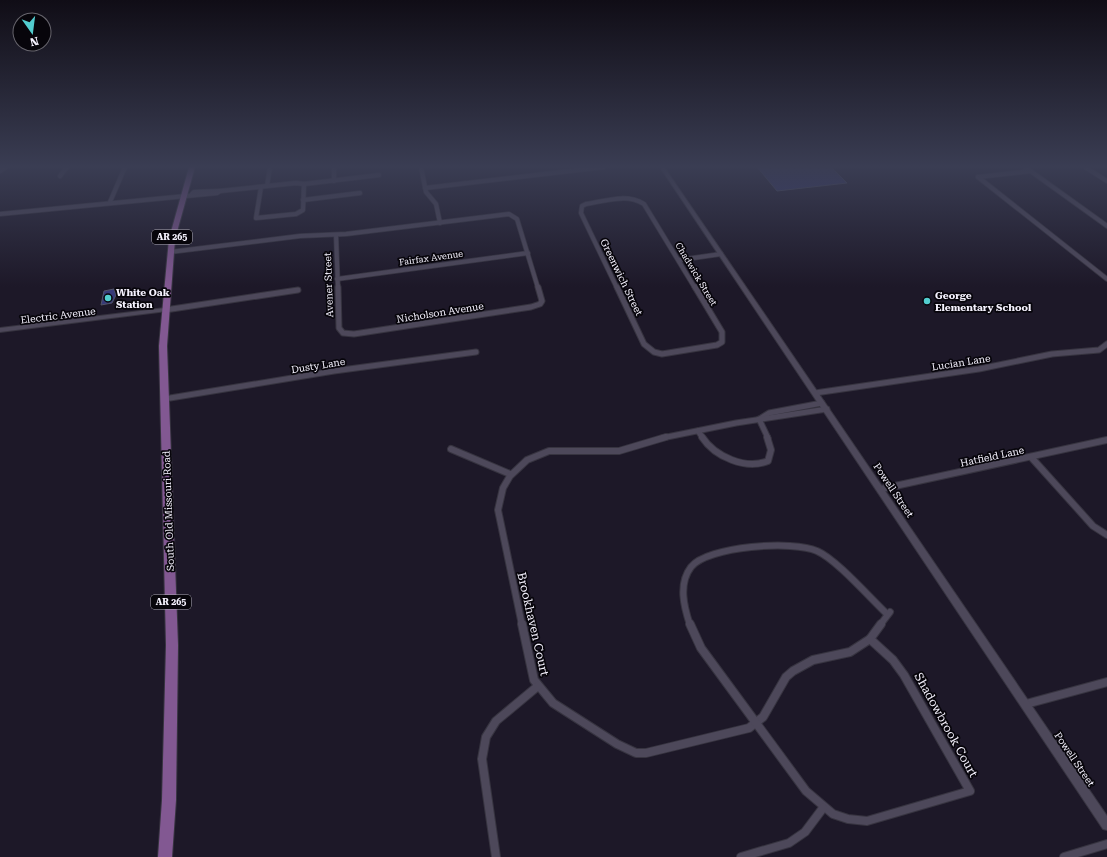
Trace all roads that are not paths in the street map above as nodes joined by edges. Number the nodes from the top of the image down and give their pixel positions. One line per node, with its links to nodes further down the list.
1 (64, 207): 11 (street)
2 (181, 207): 15 (main road, South Old Missouri Road / AR 265)
3 (259, 207): 4 (street)
4 (303, 207)
5 (437, 207): 12 (street)
6 (582, 207): 25 (street, Greenwich Street)
7 (646, 207): 18 (street, Chadwick Street)
8 (689, 207): 17 (street, Powell Street)
9 (1015, 207): 20 (street)
10 (1080, 207): 13 (street)
11 (0, 214)
12 (440, 222): 14 (street); 16 (street)
13 (1107, 226)
14 (336, 235): 15 (street); 19 (street, Avener Street)
15 (170, 252): 22 (main road, South Old Missouri Road / AR 265)
16 (528, 253): 19 (street, Fairfax Avenue); 24 (street, Nicholson Avenue)
17 (721, 254): 18 (street); 28 (street, Powell Street)
18 (679, 260): 25 (street, Chadwick Street)
19 (337, 279): 24 (street, Avener Street)
20 (1107, 279)
21 (298, 290): 22 (street)
22 (165, 310): 23 (street, Electric Avenue); 29 (main road, South Old Missouri Road / AR 265)
23 (0, 330)
24 (342, 333)
25 (722, 342)
26 (1107, 344): 28 (street, Lucian Lane)
27 (476, 352): 29 (street, Dusty Lane)
28 (815, 393): 30 (street, Powell Street)
29 (164, 399): 48 (main road, South Old Missouri Road / AR 265)
30 (824, 406): 31 (street, Brookhaven Court); 37 (street, Powell Street)
31 (759, 419): 32 (street, Brookhaven Court); 32 (street)
32 (698, 430): 36 (street, Brookhaven Court)
33 (1107, 440): 35 (street, Hatfield Lane)
34 (451, 449): 36 (street)
35 (1031, 456): 37 (street, Hatfield Lane); 38 (street)
36 (510, 474): 42 (street, Brookhaven Court)
37 (881, 489): 43 (street, Powell Street)
38 (1107, 536)
39 (889, 613): 40 (street, Brookhaven Court); 44 (street, Shadowbrook Court)
40 (870, 639): 44 (street, Brookhaven Court); 45 (street, Shadowbrook Court)
41 (1107, 682): 43 (street)
42 (538, 686): 44 (street, Brookhaven Court); 49 (street)
43 (1026, 704): 46 (street, Powell Street)
44 (756, 723): 45 (street, Shadowbrook Court)
45 (822, 808): 50 (street)
46 (1107, 825)
47 (1107, 844): 51 (street)
48 (165, 857)
49 (496, 857)
50 (741, 857)
51 (1064, 857)

